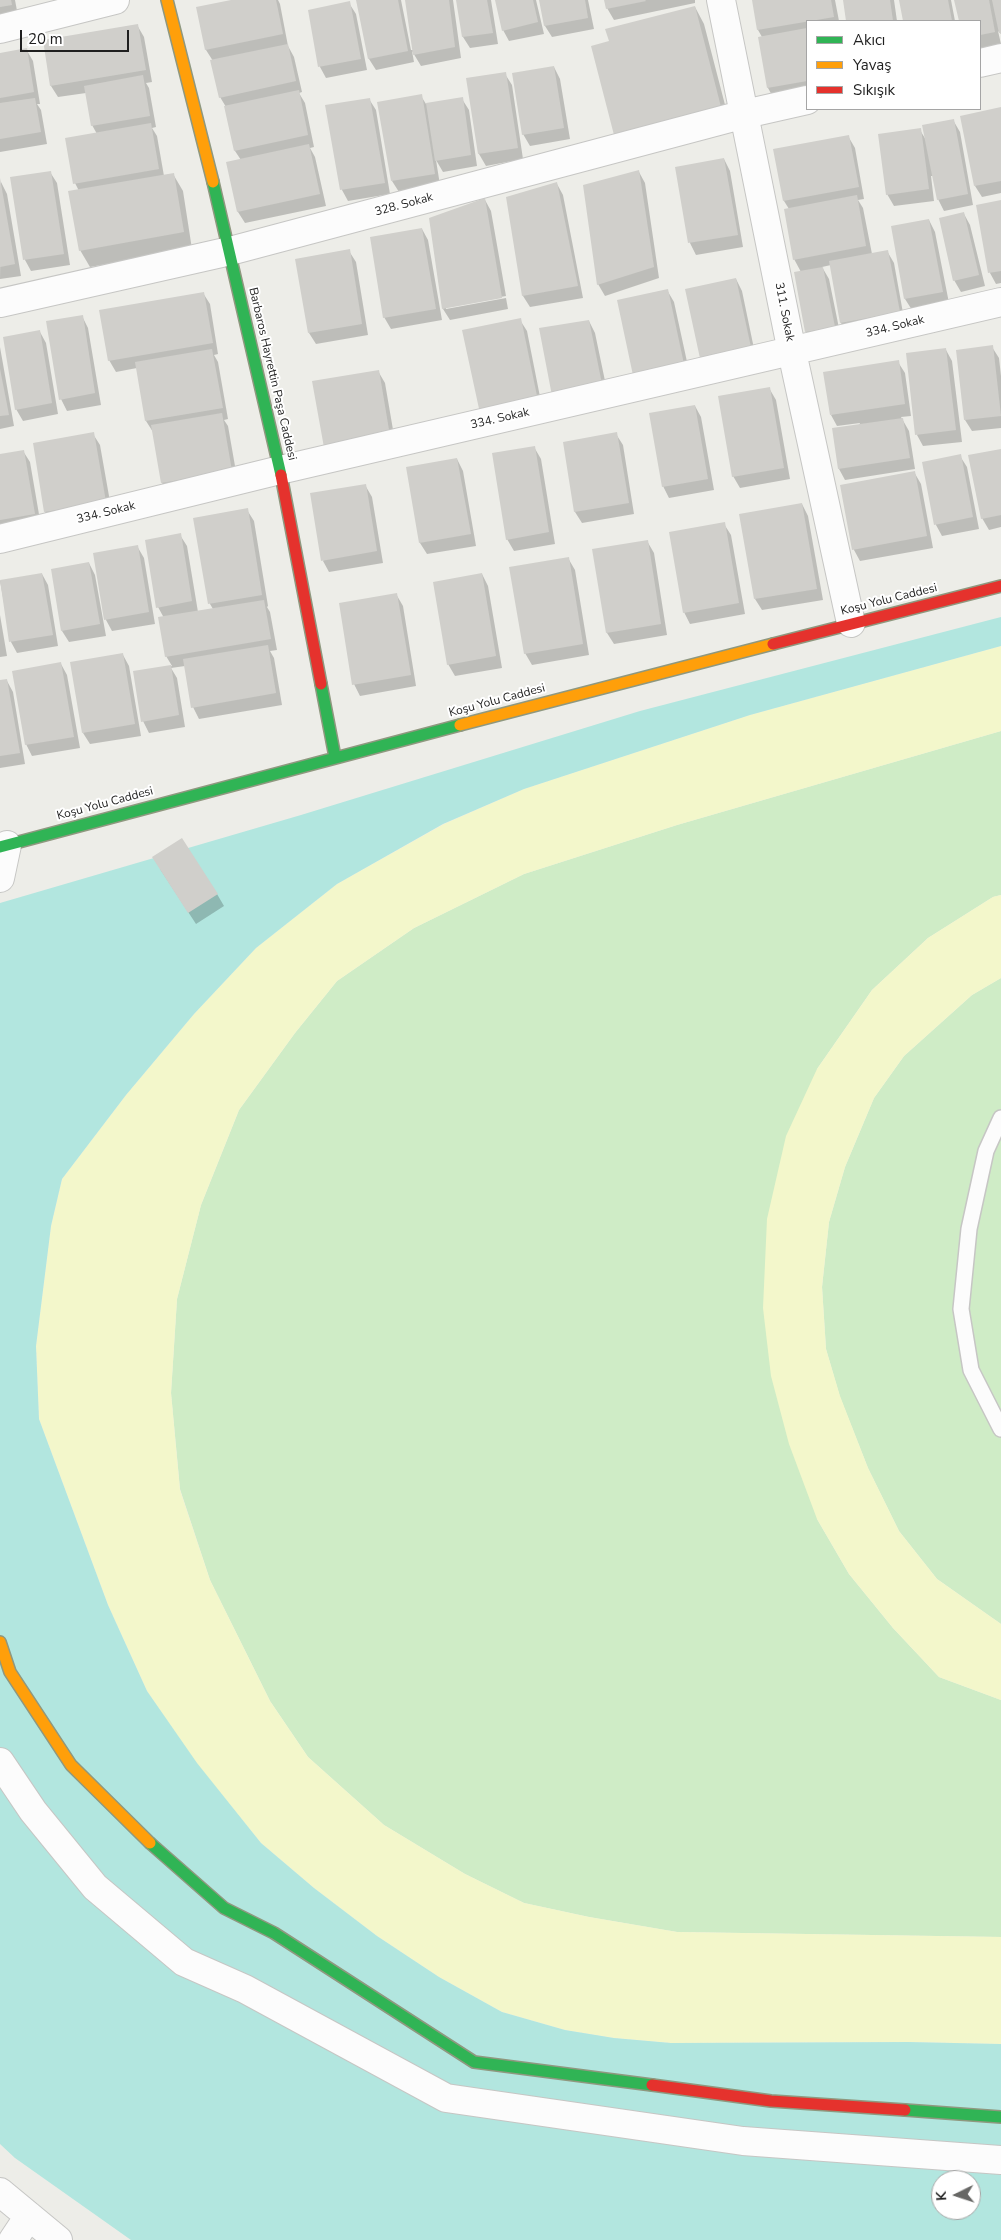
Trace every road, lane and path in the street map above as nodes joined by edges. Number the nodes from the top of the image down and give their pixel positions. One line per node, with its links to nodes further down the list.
1 (115, 0): 4 (street)
2 (166, 0): 9 (main road, Barbaros Hayrettin Paşa Caddesi)
3 (721, 0): 8 (street, 311. Sokak)
4 (0, 29)
5 (1001, 58): 6 (street)
6 (981, 63)
7 (806, 100): 8 (street, 328. Sokak)
8 (745, 114): 9 (street, 328. Sokak); 12 (street, 311. Sokak)
9 (230, 251): 11 (street, 328. Sokak); 13 (main road, Barbaros Hayrettin Paşa Caddesi)
10 (1001, 302): 12 (street, 334. Sokak)
11 (0, 303)
12 (792, 352): 13 (street, 334. Sokak); 16 (street, 311. Sokak)
13 (280, 470): 14 (street, 334. Sokak); 17 (main road, Barbaros Hayrettin Paşa Caddesi)
14 (0, 539)
15 (1001, 586): 16 (main road, Koşu Yolu Caddesi)
16 (851, 624): 17 (main road, Koşu Yolu Caddesi)
17 (335, 757): 18 (main road, Koşu Yolu Caddesi)
18 (3, 846): 19 (street)
19 (0, 878)
20 (1001, 1118): 21 (lane)
21 (1001, 1429)
22 (0, 1642): 24 (main road)
23 (0, 1762): 25 (street)
24 (1001, 2117)
25 (1001, 2160)
26 (0, 2192): 27 (street)
27 (29, 2216): 28 (street); 29 (street)
28 (13, 2240)
29 (58, 2240)

